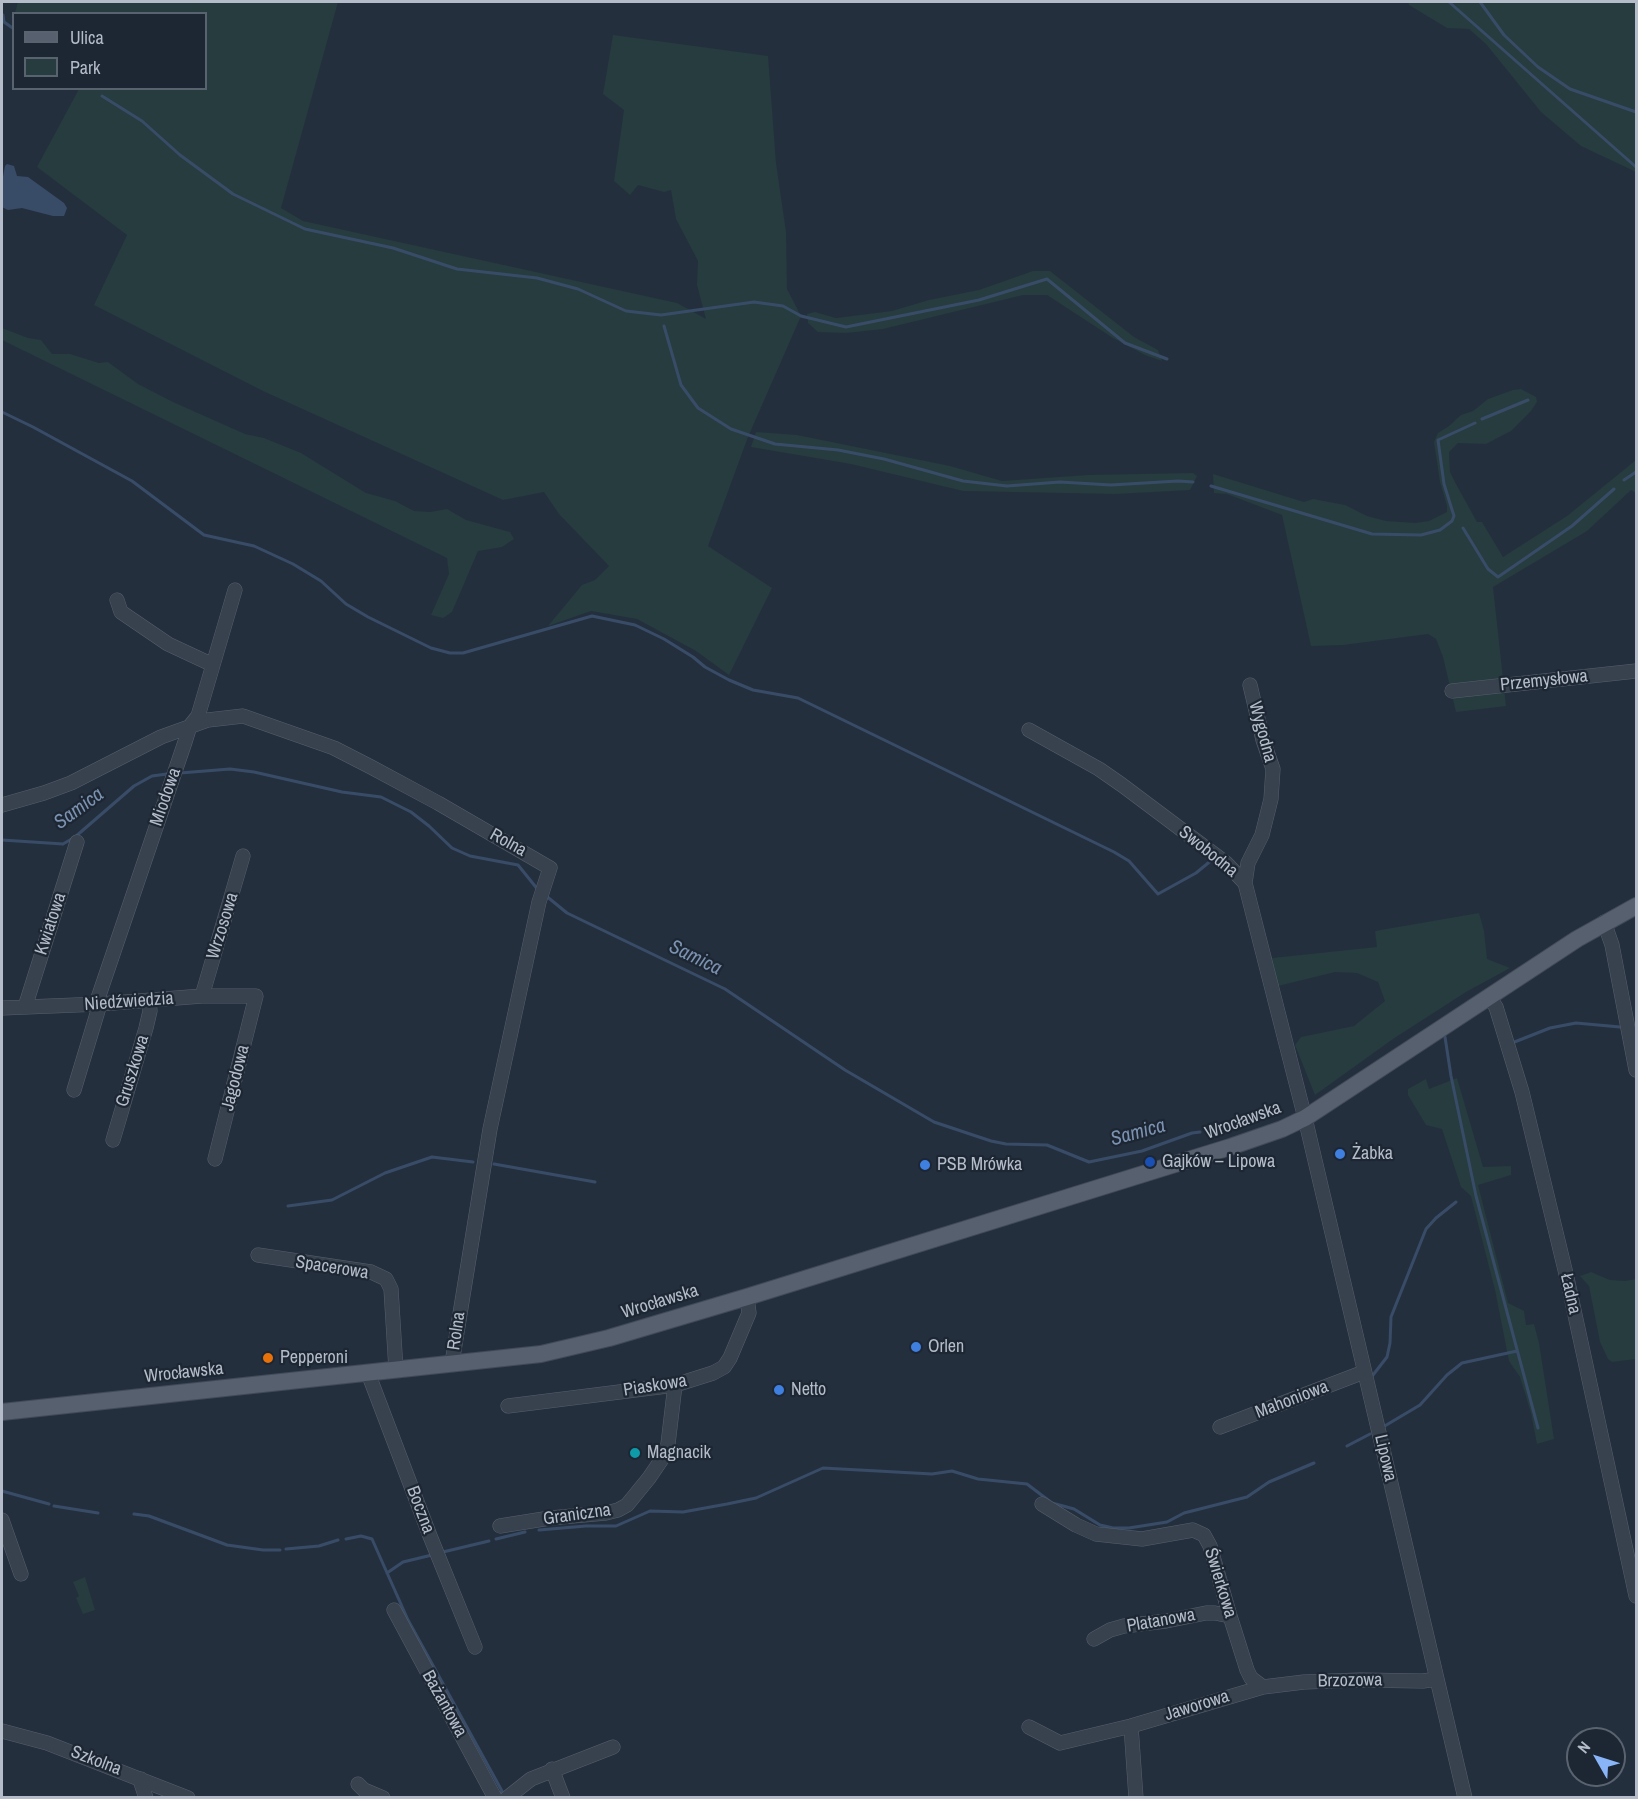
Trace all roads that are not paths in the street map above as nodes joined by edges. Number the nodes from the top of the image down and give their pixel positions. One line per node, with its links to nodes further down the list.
1 (235, 590): 3 (street, Miodowa)
2 (117, 600): 3 (street)
3 (213, 664): 7 (street, Miodowa)
4 (1636, 671): 6 (street, Przemysłowa)
5 (1250, 685): 12 (street, Wygodna)
6 (1452, 690)
7 (190, 726): 9 (street, Rolna); 19 (street, Miodowa); 29 (street, Rolna)
8 (1029, 730): 12 (street, Swobodna)
9 (2, 805)
10 (77, 842): 20 (street, Kwiatowa)
11 (243, 856): 15 (street, Wrzosowa)
12 (1245, 883): 24 (street, Swobodna)
13 (1636, 906): 14 (main road)
14 (1604, 922): 17 (main road); 22 (street)
15 (202, 996): 16 (street, Niedźwiedzia); 18 (street, Niedźwiedzia)
16 (256, 996): 26 (street, Jagodowa)
17 (1489, 997): 24 (main road, Wrocławska); 41 (street, Ładna)
18 (149, 1001): 19 (street, Niedźwiedzia); 25 (street, Gruszkowa)
19 (98, 1004): 20 (street, Niedźwiedzia); 23 (street, Miodowa)
20 (25, 1007): 21 (street, Niedźwiedzia)
21 (2, 1008)
22 (1636, 1070)
23 (74, 1090)
24 (1305, 1118): 28 (main road, Wrocławska); 31 (street, Lipowa)
25 (112, 1140)
26 (214, 1159)
27 (258, 1255): 30 (street, Spacerowa)
28 (747, 1297): 29 (main road, Wrocławska); 33 (street, Piaskowa)
29 (452, 1363): 30 (main road, Wrocławska)
30 (396, 1370): 32 (main road, Wrocławska)
31 (1365, 1372): 36 (street, Mahoniowa); 46 (street, Lipowa)
32 (368, 1373): 35 (main road, Wrocławska); 45 (street, Boczna)
33 (675, 1385): 34 (street, Piaskowa); 39 (street, Graniczna)
34 (508, 1406)
35 (2, 1412)
36 (1220, 1427)
37 (1042, 1504): 43 (street, Świerkowa)
38 (2, 1520): 40 (street)
39 (500, 1526)
40 (21, 1574)
41 (1636, 1596)
42 (394, 1610): 58 (street, Bażantowa)
43 (1230, 1616): 44 (street, Platanowa); 47 (street, Świerkowa)
44 (1094, 1639)
45 (475, 1647)
46 (1437, 1679): 47 (street, Brzozowa); 62 (street, Lipowa)
47 (1263, 1687): 48 (street, Jaworowa)
48 (1131, 1726): 49 (street, Jaworowa); 61 (street)
49 (1029, 1727)
50 (2, 1731): 53 (street, Szkolna)
51 (613, 1747): 52 (street)
52 (552, 1770): 59 (street); 60 (street)
53 (141, 1779): 55 (street); 56 (street, Szkolna)
54 (358, 1784): 57 (street)
55 (147, 1797)
56 (188, 1797)
57 (383, 1797)
58 (495, 1797)
59 (507, 1797)
60 (563, 1797)
61 (1136, 1797)
62 (1465, 1797)

